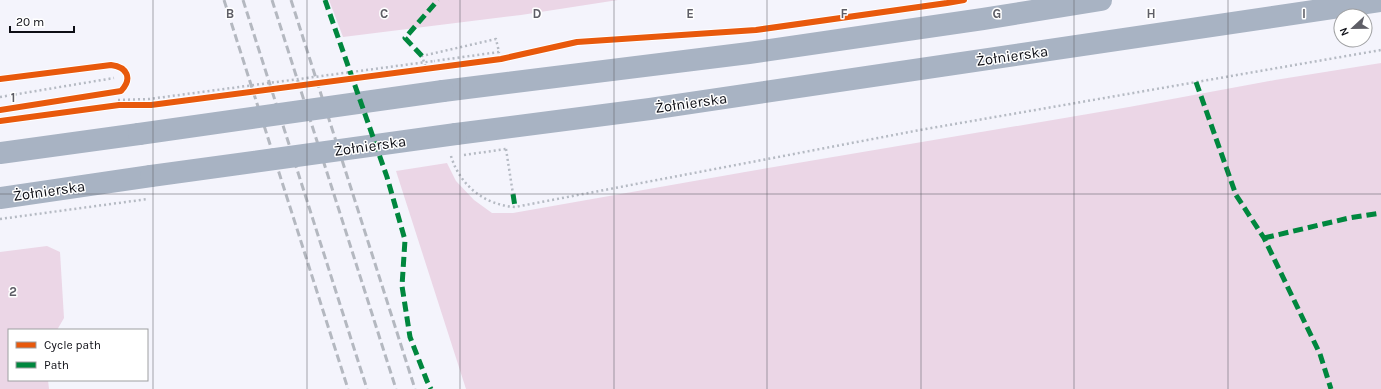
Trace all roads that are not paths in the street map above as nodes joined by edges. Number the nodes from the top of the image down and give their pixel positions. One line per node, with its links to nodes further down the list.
1 (1100, 0): 3 (main road, bridge)
2 (1381, 1): 4 (main road, Żołnierska, bridge)
3 (0, 153)
4 (0, 198)

